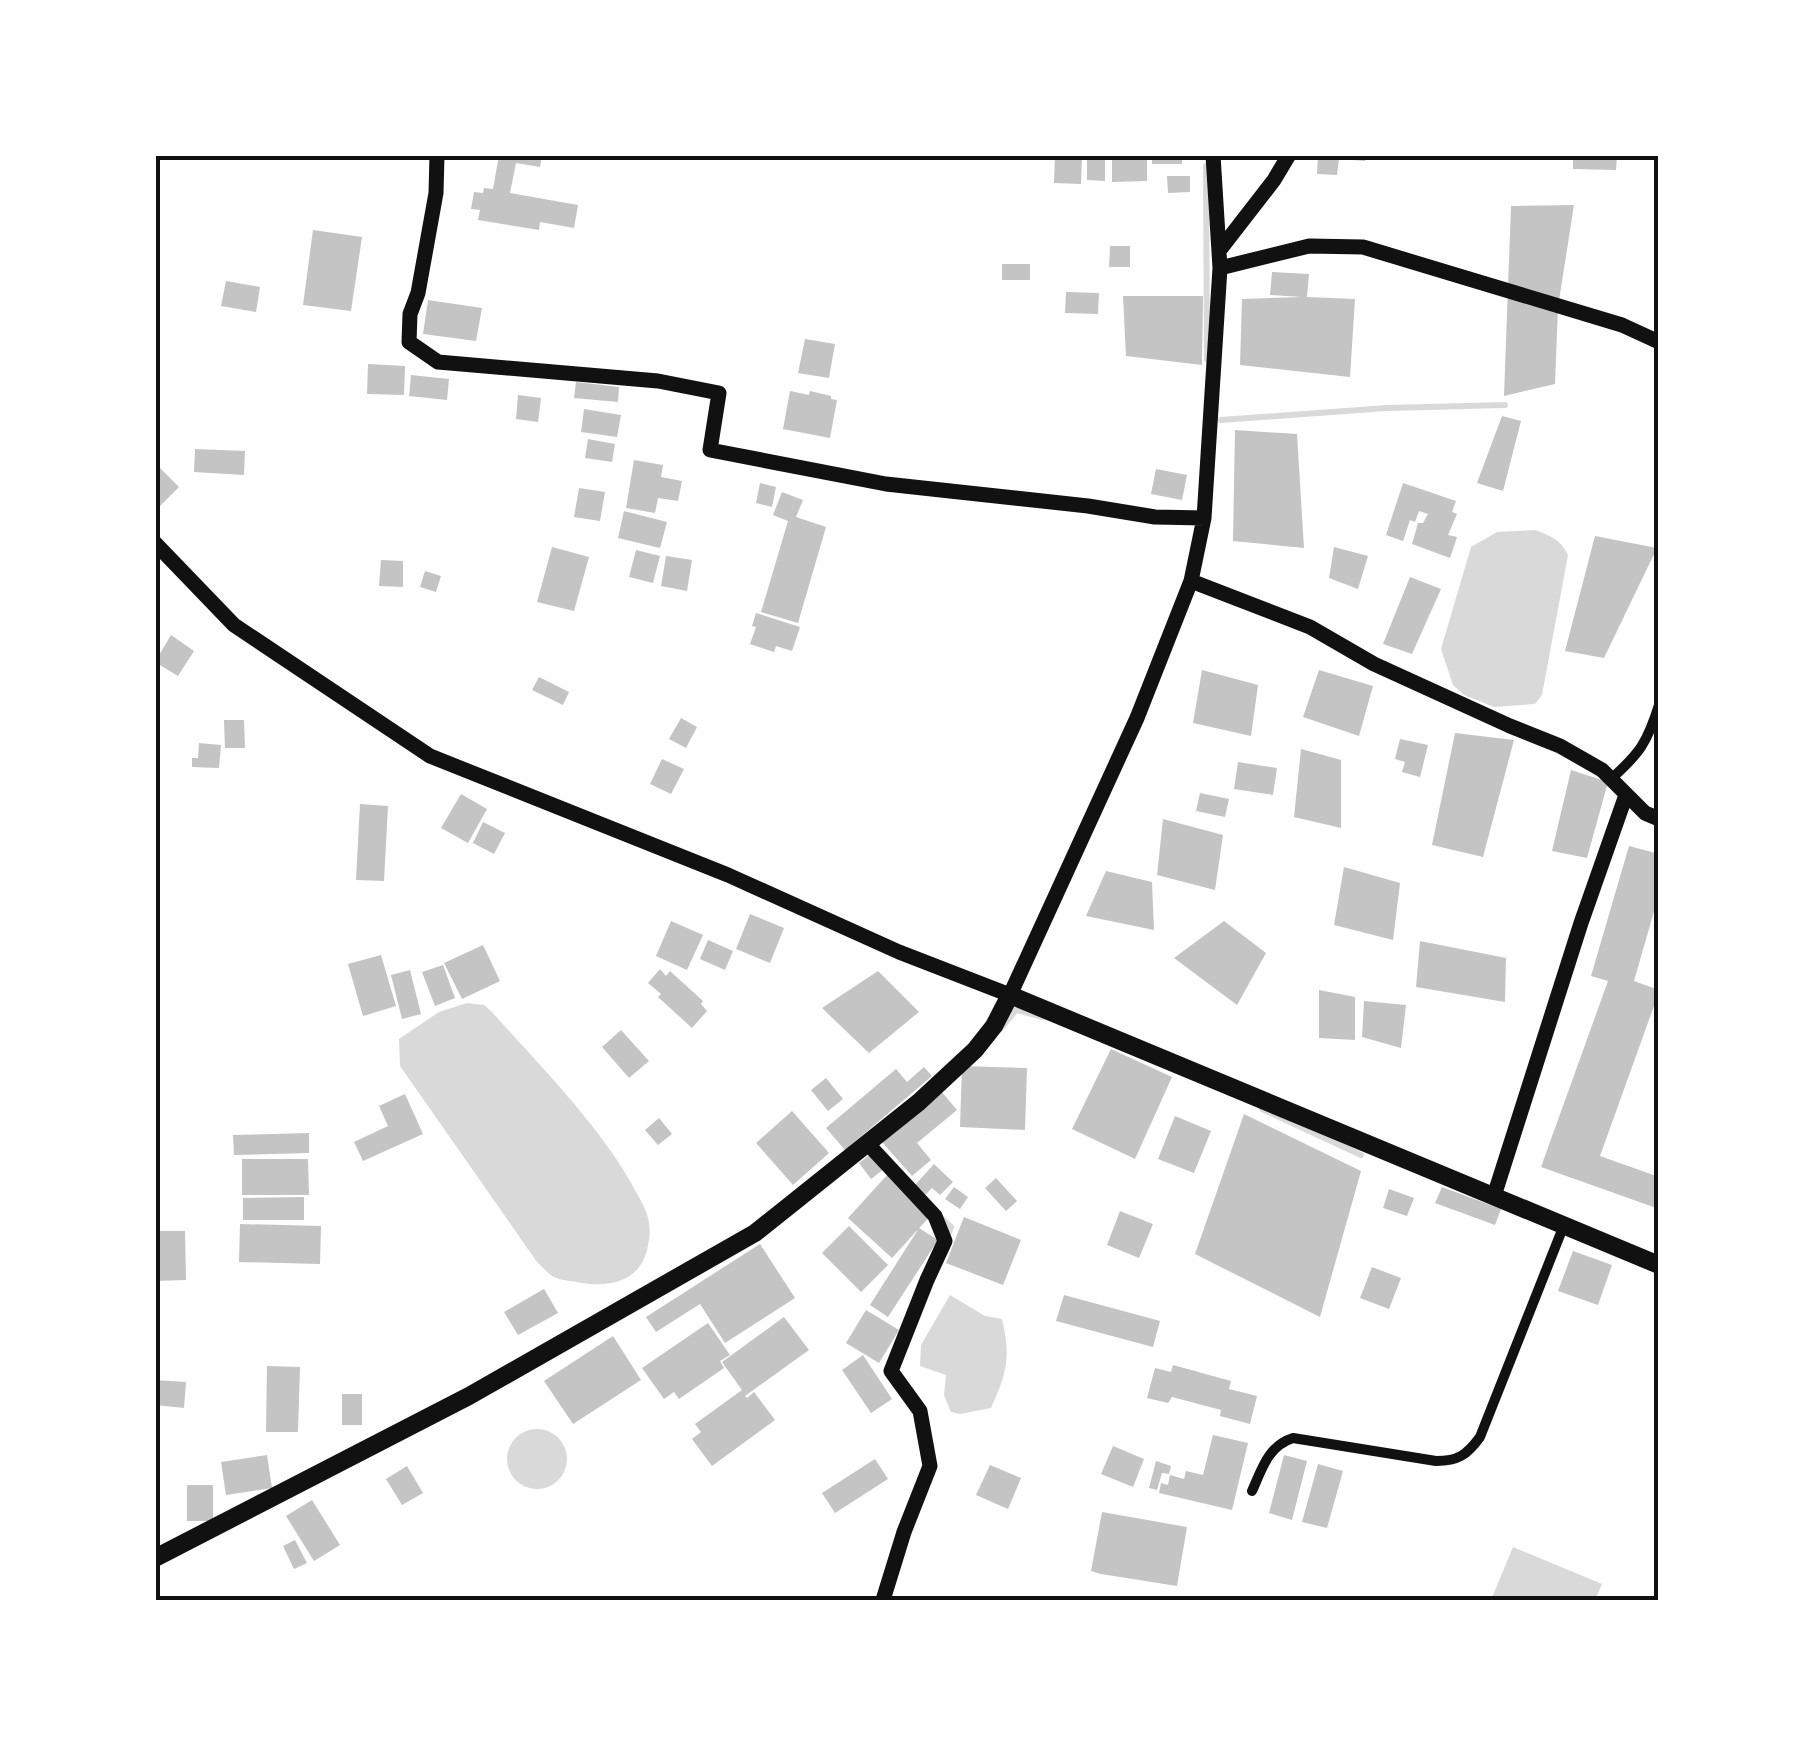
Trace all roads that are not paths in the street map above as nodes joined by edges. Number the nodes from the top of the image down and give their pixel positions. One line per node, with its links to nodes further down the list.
1 (437, 155): 6 (street)
2 (1212, 155): 4 (street)
3 (1289, 155): 4 (street)
4 (1220, 260): 5 (street); 6 (street)
5 (1659, 342)
6 (1204, 518): 8 (street)
7 (155, 542): 13 (street)
8 (1191, 581): 10 (street); 13 (street)
9 (1659, 705): 10 (street)
10 (1611, 779): 11 (street)
11 (1626, 795): 12 (street); 15 (street)
12 (1659, 820)
13 (1010, 995): 14 (main road); 15 (main road)
14 (867, 1143): 19 (main road); 20 (street)
15 (1494, 1196): 16 (main road)
16 (1564, 1226): 17 (main road); 18 (street)
17 (1659, 1265)
18 (1252, 1491)
19 (155, 1558)
20 (883, 1600)

